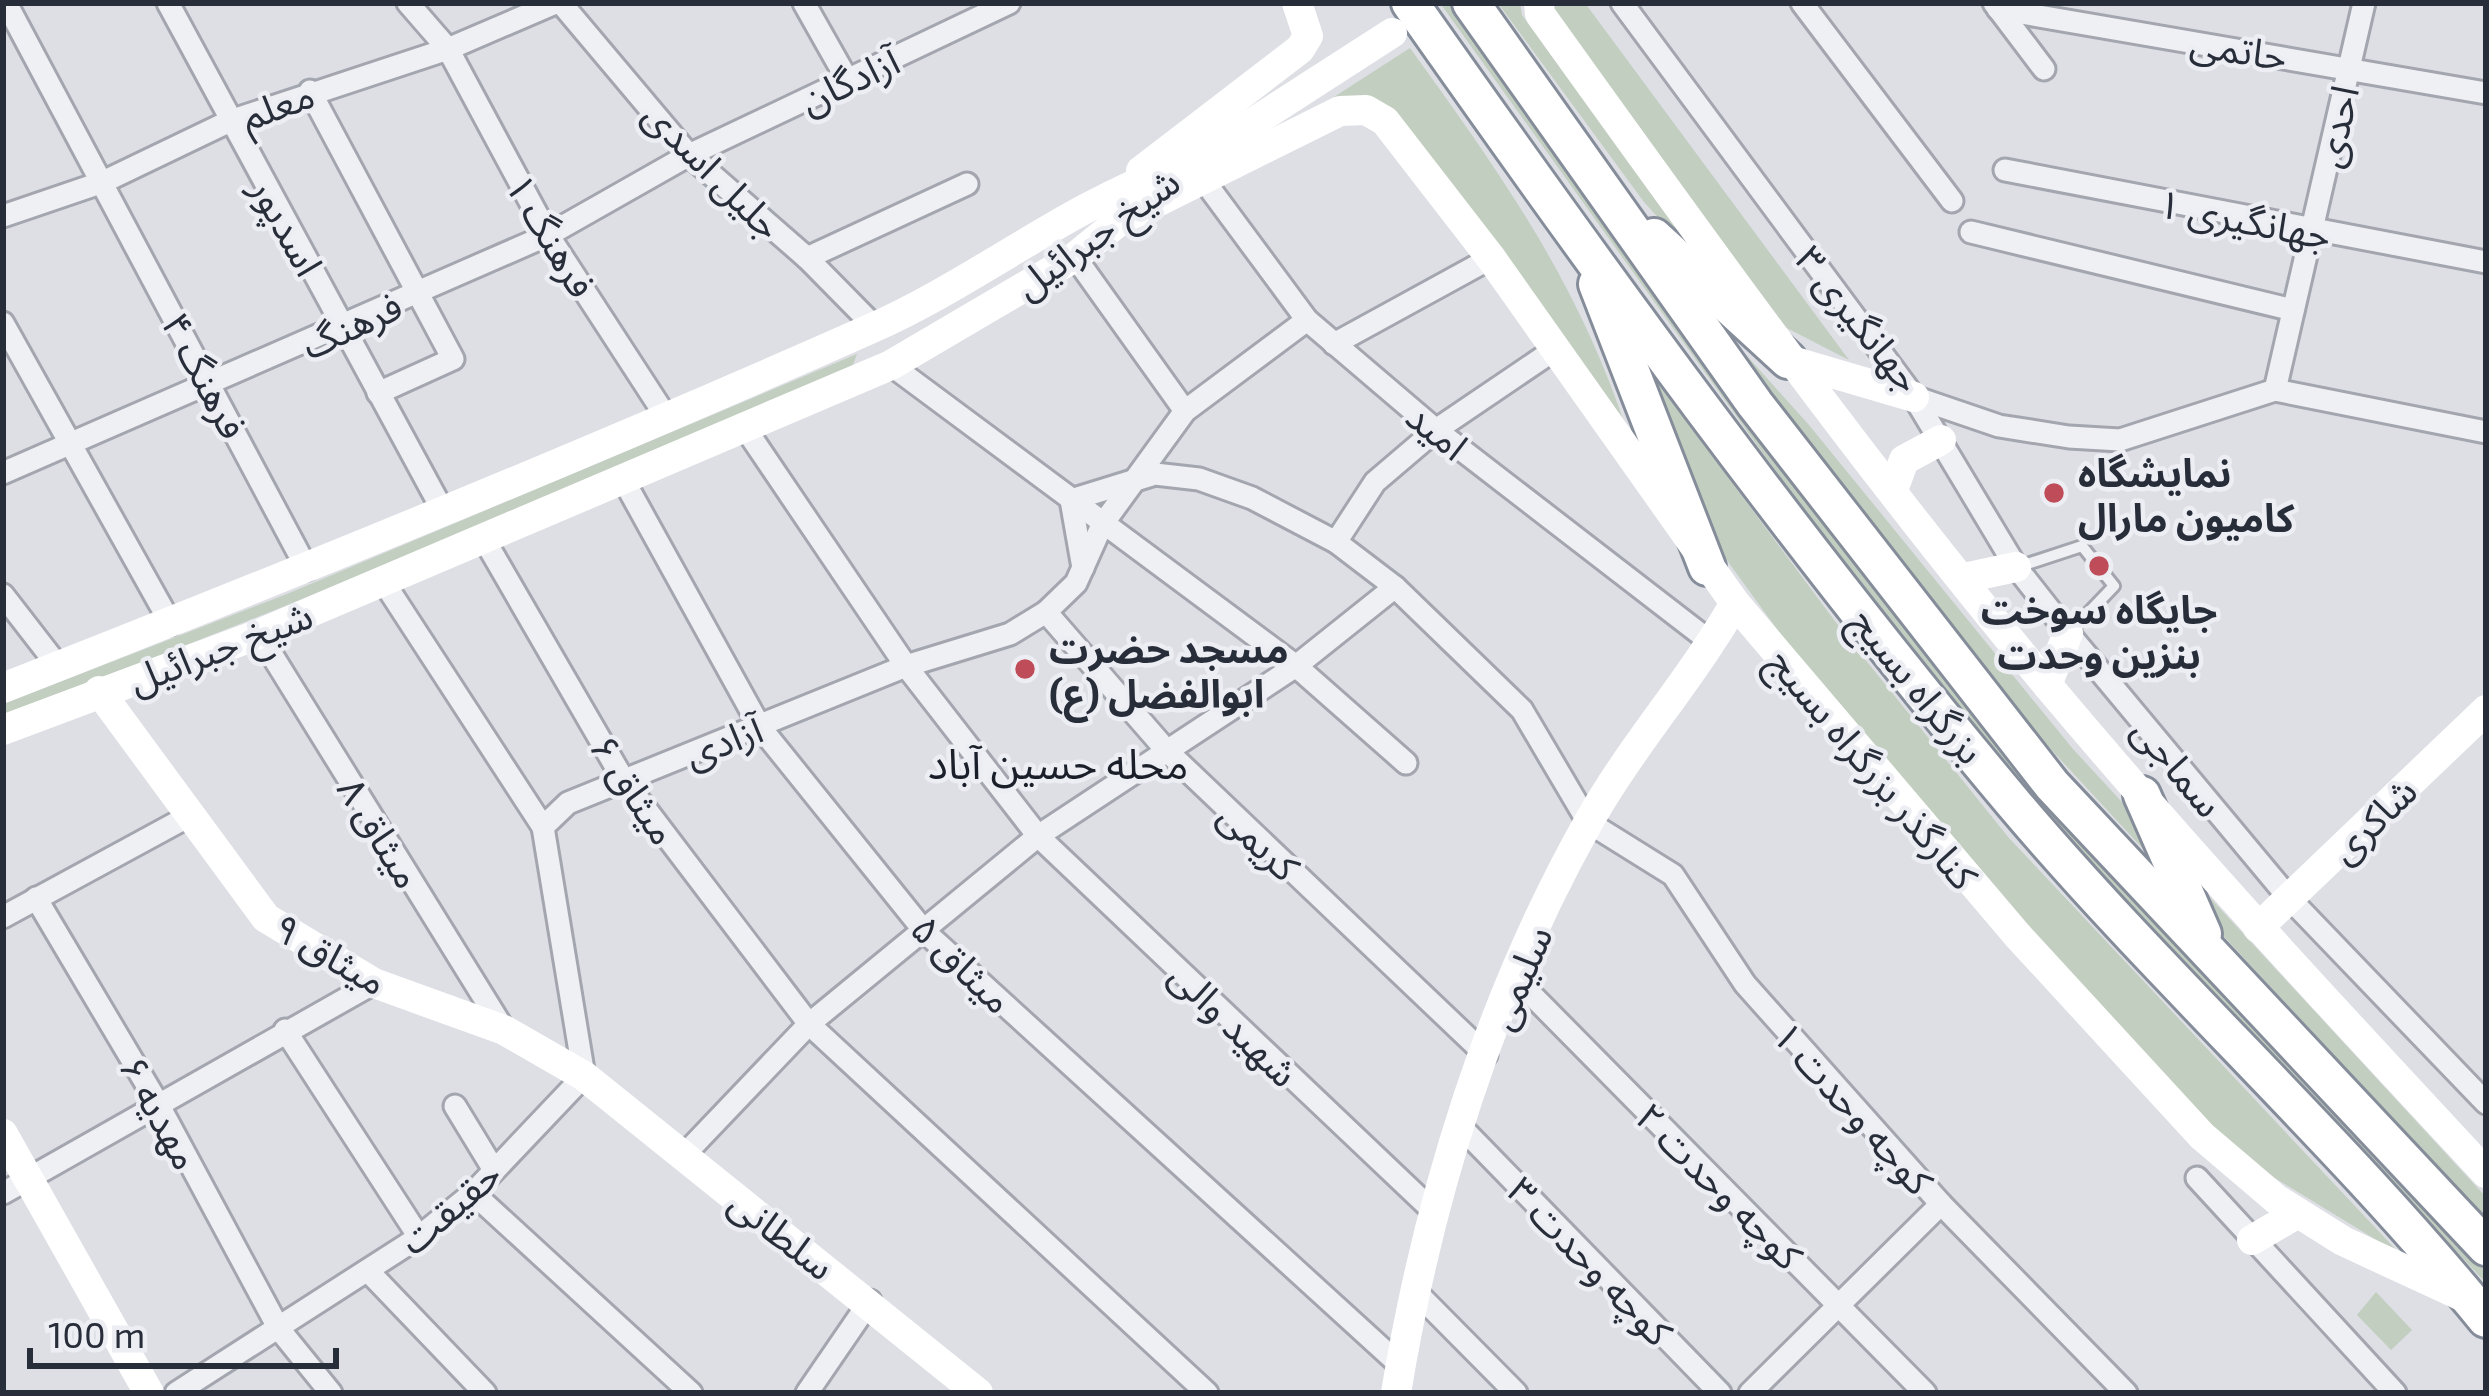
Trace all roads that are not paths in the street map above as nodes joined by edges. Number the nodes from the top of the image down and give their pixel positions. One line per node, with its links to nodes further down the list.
1 (5, 3): 26 (street, فرهنگ ۴)
2 (168, 3): 22 (street, اسدپور)
3 (408, 3): 16 (street, فرهنگ ۱)
4 (558, 3): 16 (street, معلم); 23 (street, جلیل اسدی)
5 (804, 3): 19 (street)
6 (1009, 3): 14 (street, آزادگان)
7 (1297, 3): 29 (street)
8 (1471, 3): 27 (highway, بزرگراه بسیج)
9 (1622, 3): 53 (street, جهانگیری ۳)
10 (1802, 3): 30 (street)
11 (2364, 3): 17 (street, احدی)
12 (1996, 6): 17 (street, حاتمی); 18 (street)
13 (1540, 8): 48 (street)
14 (973, 11): 19 (street, آزادگان)
15 (1401, 18): 24 (street); 35 (highway, بزرگراه بسیج)
16 (448, 49): 20 (street, معلم); 34 (street, فرهنگ ۱)
17 (2349, 67): 21 (street, حاتمی); 32 (street, احدی)
18 (2044, 69)
19 (848, 81): 23 (street, آزادگان)
20 (310, 91): 22 (street, معلم); 40 (street)
21 (2486, 93)
22 (230, 121): 26 (street, معلم); 45 (street, اسدپور)
23 (689, 154): 34 (street, فرهنگ); 37 (street, جلیل اسدی)
24 (1197, 170): 29 (street, شیخ جبرائیل); 38 (street, کنارگذر بزرگراه بسیج); 42 (street, امید)
25 (2006, 170): 32 (street, جهانگیری ۱)
26 (104, 182): 31 (street, معلم); 50 (street, فرهنگ ۴)
27 (1594, 182): 48 (highway); 106 (highway, بزرگراه بسیج)
28 (967, 184): 37 (street)
29 (1127, 201): 36 (street, شیخ جبرائیل); 44 (street, شیخ جبرائیل)
30 (1952, 201)
31 (3, 216)
32 (2311, 231): 39 (street, جهانگیری ۱); 41 (street, احدی)
33 (1971, 232): 41 (street)
34 (548, 235): 40 (street, فرهنگ); 55 (street, فرهنگ ۱)
35 (1585, 252): 70 (highway); 135 (highway, بزرگراه بسیج)
36 (1075, 257): 49 (street, شیخ جبرائیل); 54 (street)
37 (807, 258): 44 (street, جلیل اسدی)
38 (1491, 258): 46 (street); 47 (street, کنارگذر بزرگراه بسیج)
39 (2486, 262)
40 (418, 293): 45 (street, فرهنگ); 52 (street)
41 (2293, 310): 51 (street, احدی)
42 (1307, 320): 46 (street, امید); 54 (street, آزادی)
43 (3, 323): 60 (street)
44 (875, 327): 55 (street, شیخ جبرائیل)
45 (344, 328): 50 (street, فرهنگ); 52 (street, اسدپور)
46 (1334, 344): 57 (street, امید)
47 (1554, 350): 57 (street); 70 (street, کنارگذر بزرگراه بسیج)
48 (1788, 360): 53 (street); 64 (street)
49 (891, 365): 56 (street, شیخ جبرائیل); 65 (street)
50 (213, 386): 60 (street, فرهنگ); 72 (street, فرهنگ ۴)
51 (2275, 390): 53 (street, جهانگیری ۳); 58 (street, جهانگیری ۳)
52 (378, 393): 66 (street, اسدپور)
53 (1914, 397): 59 (street, سماجی)
54 (1185, 411): 63 (street, آزادی)
55 (665, 416): 66 (street, شیخ جبرائیل)
56 (745, 428): 62 (street, شیخ جبرائیل); 85 (street, شهید والی)
57 (1436, 430): 69 (street); 83 (street, امید)
58 (2486, 432)
59 (1940, 440): 64 (street); 71 (street, سماجی)
60 (70, 445): 61 (street, فرهنگ); 80 (street)
61 (3, 473)
62 (623, 479): 68 (street, شیخ جبرائیل); 91 (street, میثاق ۵)
63 (1133, 484): 65 (street); 67 (street, آزادی); 69 (street)
64 (1893, 490): 74 (street)
65 (1071, 500): 67 (street); 73 (street)
66 (443, 512): 72 (street, شیخ جبرائیل)
67 (1102, 525): 73 (street, آزادی); 86 (street)
68 (484, 539): 75 (street, شیخ جبرائیل); 95 (street, میثاق ۶)
69 (1336, 542): 76 (street)
70 (1707, 567): 78 (street, کنارگذر بزرگراه بسیج)
71 (2016, 567): 74 (street); 81 (street, سماجی); 81 (lane)
72 (307, 569): 80 (street, شیخ جبرائیل)
73 (1083, 572): 79 (street, آزادی)
74 (1964, 578): 87 (street)
75 (383, 581): 82 (street, شیخ جبرائیل); 99 (street)
76 (1395, 587): 86 (street); 98 (street)
77 (3, 596): 84 (street)
78 (1735, 603): 83 (street, سلیمی); 127 (street, کنارگذر بزرگراه بسیج)
79 (1046, 612): 85 (street, آزادی); 93 (street, کریمی)
80 (171, 624): 84 (street, شیخ جبرائیل)
81 (2068, 633): 87 (street); 102 (street, سماجی)
82 (259, 634): 89 (street, شیخ جبرائیل); 111 (street, میثاق ۸)
83 (1712, 644): 98 (street, سلیمی)
84 (58, 666): 88 (street, شیخ جبرائیل)
85 (906, 666): 91 (street, آزادی); 100 (street, شهید والی)
86 (1296, 666): 93 (street); 94 (street)
87 (2047, 685): 96 (street)
88 (3, 688)
89 (99, 692): 92 (street, شیخ جبرائیل); 97 (street, میثاق ۹)
90 (2486, 710): 102 (street, شاکری)
91 (760, 727): 95 (street, آزادی); 105 (street, میثاق ۵)
92 (3, 730)
93 (1167, 751): 100 (street); 112 (street, کریمی)
94 (1406, 763)
95 (622, 779): 99 (street, آزادی); 109 (street, میثاق ۶)
96 (2142, 795): 104 (street); 106 (highway)
97 (189, 816): 101 (street); 108 (street, میثاق ۹)
98 (1588, 822): 107 (street, سلیمی); 125 (street, کوچه وحدت ۱)
99 (543, 827): 113 (street)
100 (1038, 836): 105 (street); 126 (street, شهید والی)
101 (37, 898): 103 (street); 114 (street, مهدیه ۶)
102 (2289, 898): 104 (street, شاکری); 115 (street, سماجی)
103 (3, 917)
104 (2258, 928): 121 (street)
105 (925, 932): 109 (street); 137 (street, میثاق ۵)
106 (2217, 964): 130 (highway, بزرگراه بسیج)
107 (1515, 978): 112 (street, سلیمی); 134 (street, کوچه وحدت ۲)
108 (374, 983): 110 (street); 111 (street, میثاق ۹)
109 (809, 1024): 119 (street); 145 (street, میثاق ۶)
110 (285, 1030): 114 (street); 128 (street)
111 (504, 1030): 113 (street, میثاق ۹)
112 (1486, 1055): 117 (street, سلیمی)
113 (584, 1076): 119 (street, سلطانی); 120 (street, حقیقت)
114 (157, 1102): 123 (street); 136 (street, مهدیه ۶)
115 (2486, 1103)
116 (455, 1106): 120 (street)
117 (1461, 1127): 126 (street, سلیمی); 147 (street, کوچه وحدت ۳)
118 (3, 1134): 123 (street)
119 (684, 1155): 133 (street, سلطانی)
120 (494, 1170): 124 (street, حقیقت)
121 (2486, 1173)
122 (2197, 1178): 129 (street)
123 (15, 1186): 138 (street)
124 (473, 1193): 128 (street, حقیقت); 142 (street)
125 (1941, 1204): 134 (street); 150 (street, کوچه وحدت ۱)
126 (1432, 1210): 132 (street, سلیمی)
127 (2298, 1213): 129 (street); 135 (street, کنارگذر بزرگراه بسیج)
128 (419, 1238): 131 (street, حقیقت)
129 (2252, 1240): 151 (street)
130 (2486, 1247)
131 (368, 1271): 136 (street, حقیقت); 141 (street)
132 (1415, 1292): 137 (street, سلیمی); 146 (street)
133 (869, 1301): 143 (street); 144 (street, سلطانی)
134 (1838, 1304): 148 (street); 149 (street, کوچه وحدت ۲)
135 (2479, 1310)
136 (279, 1329): 139 (street, حقیقت); 140 (street, مهدیه ۶)
137 (1399, 1380)
138 (149, 1393)
139 (176, 1393)
140 (331, 1393)
141 (484, 1393)
142 (692, 1393)
143 (807, 1393)
144 (978, 1393)
145 (1208, 1393)
146 (1516, 1393)
147 (1720, 1393)
148 (1750, 1393)
149 (1924, 1393)
150 (2126, 1393)
151 (2395, 1393)

